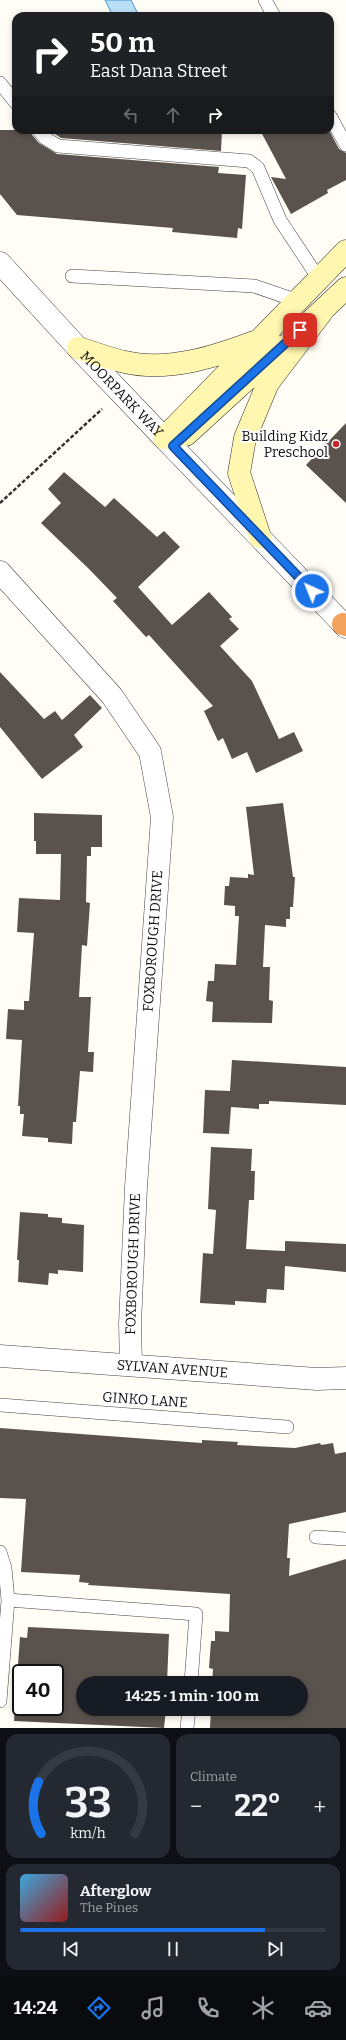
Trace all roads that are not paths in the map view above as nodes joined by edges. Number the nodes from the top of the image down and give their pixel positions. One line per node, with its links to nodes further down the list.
1 (265, 0): 2 (lane)
2 (272, 12)
3 (0, 83): 4 (lane)
4 (12, 98)
5 (334, 123): 7 (lane)
6 (42, 134): 11 (lane)
7 (346, 145)
8 (346, 251): 11 (main road)
9 (0, 263): 16 (street, MOORPARK WAY)
10 (72, 276): 13 (lane)
11 (319, 279): 13 (main road)
12 (346, 288): 14 (main road)
13 (298, 301): 15 (main road)
14 (324, 309): 17 (main road); 18 (main road)
15 (261, 339): 16 (main road); 17 (main road)
16 (78, 348): 17 (street, MOORPARK WAY)
17 (169, 442): 18 (street, MOORPARK WAY)
18 (260, 537): 20 (street, MOORPARK WAY)
19 (0, 572): 22 (street, FOXBOROUGH DRIVE)
20 (345, 625)
21 (0, 1356): 22 (street, SYLVAN AVENUE)
22 (131, 1365): 23 (street, SYLVAN AVENUE)
23 (346, 1378)
24 (0, 1405): 25 (lane, GINKO LANE)
25 (288, 1427)
26 (316, 1537): 27 (lane)
27 (346, 1539)
28 (0, 1552): 29 (lane)
29 (8, 1600): 30 (lane); 31 (lane)
30 (192, 1676)
31 (0, 1701)
32 (188, 1716): 33 (lane)
33 (187, 1728)

